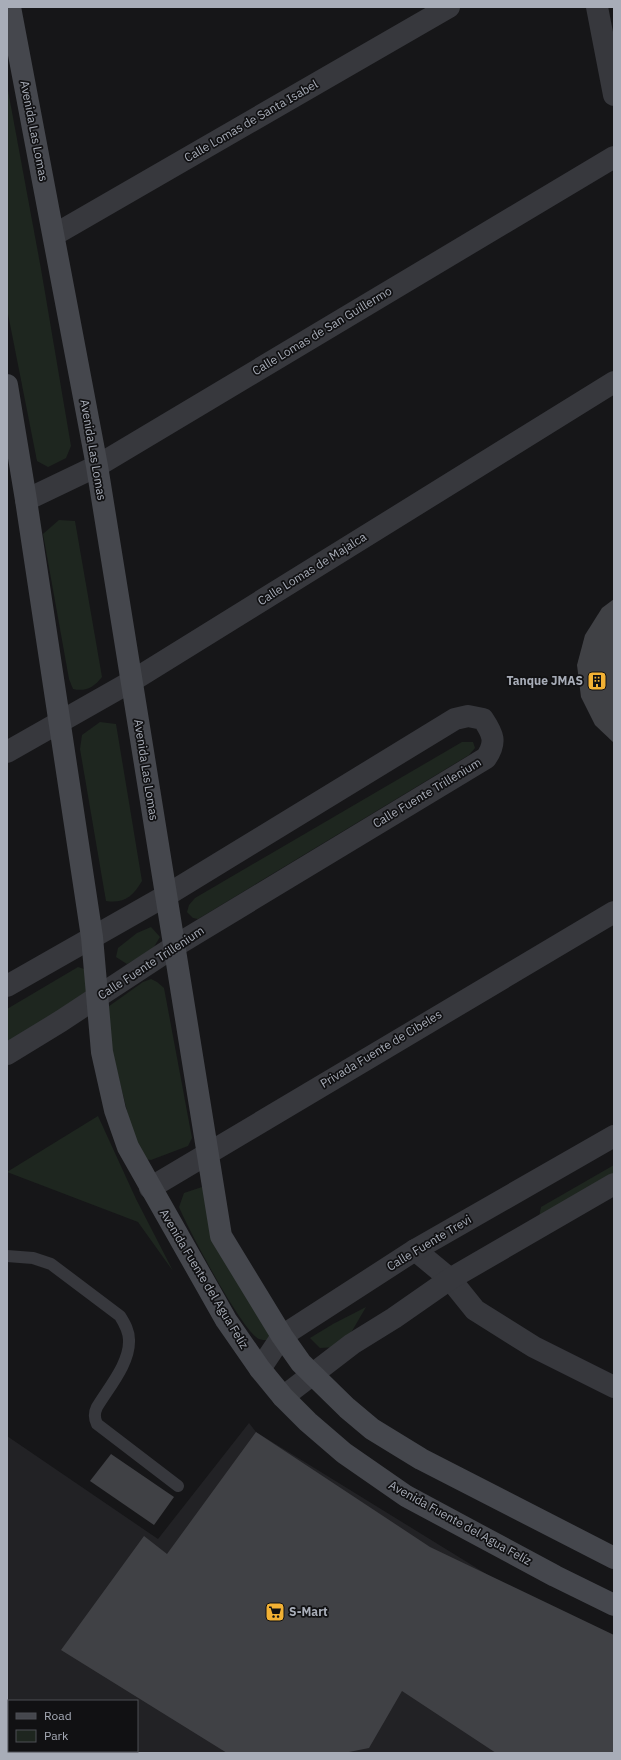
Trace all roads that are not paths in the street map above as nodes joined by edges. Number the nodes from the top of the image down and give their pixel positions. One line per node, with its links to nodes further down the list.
1 (10, 7): 6 (main road, Avenida Las Lomas)
2 (449, 7): 6 (street, Calle Lomas de Santa Isabel)
3 (597, 7): 4 (street)
4 (614, 95)
5 (614, 157): 9 (street, Calle Lomas de San Guillermo)
6 (54, 235): 9 (main road, Avenida Las Lomas)
7 (614, 382): 11 (street, Calle Lomas de Majalca)
8 (7, 385): 10 (main road)
9 (97, 466): 10 (street, Calle Lomas de San Guillermo); 11 (main road, Avenida Las Lomas)
10 (26, 500): 12 (main road)
11 (132, 681): 12 (street, Calle Lomas de Majalca); 14 (main road, Avenida Las Lomas)
12 (61, 723): 13 (street, Calle Lomas de Majalca); 16 (main road)
13 (7, 752)
14 (167, 895): 16 (street, Calle Fuente Trillenium); 17 (main road); 17 (street, Calle Fuente Trillenium)
15 (614, 912): 22 (street, Privada Fuente de Cibeles)
16 (92, 937): 18 (street, Calle Fuente Trillenium); 19 (main road, Avenida Fuente del Agua Felíz)
17 (176, 946): 19 (street, Calle Fuente Trillenium); 22 (main road)
18 (7, 986)
19 (97, 998): 20 (street, Calle Fuente Trillenium); 24 (main road, Avenida Fuente del Agua Felíz)
20 (7, 1054)
21 (614, 1136): 25 (street, Calle Fuente Trevi)
22 (208, 1152): 24 (street, Privada Fuente de Cibeles); 28 (main road)
23 (614, 1184): 27 (street)
24 (150, 1188): 29 (main road, Avenida Fuente del Agua Felíz)
25 (416, 1250): 27 (street); 28 (street, Calle Fuente Trevi)
26 (7, 1256): 33 (lane)
27 (450, 1278): 30 (street); 31 (street)
28 (282, 1336): 29 (street, Calle Fuente Trevi); 30 (main road)
29 (260, 1369): 32 (main road, Avenida Fuente del Agua Felíz)
30 (312, 1373): 32 (street); 34 (main road)
31 (614, 1387)
32 (283, 1397): 35 (main road, Avenida Fuente del Agua Felíz)
33 (178, 1486)
34 (614, 1558)
35 (614, 1604)

